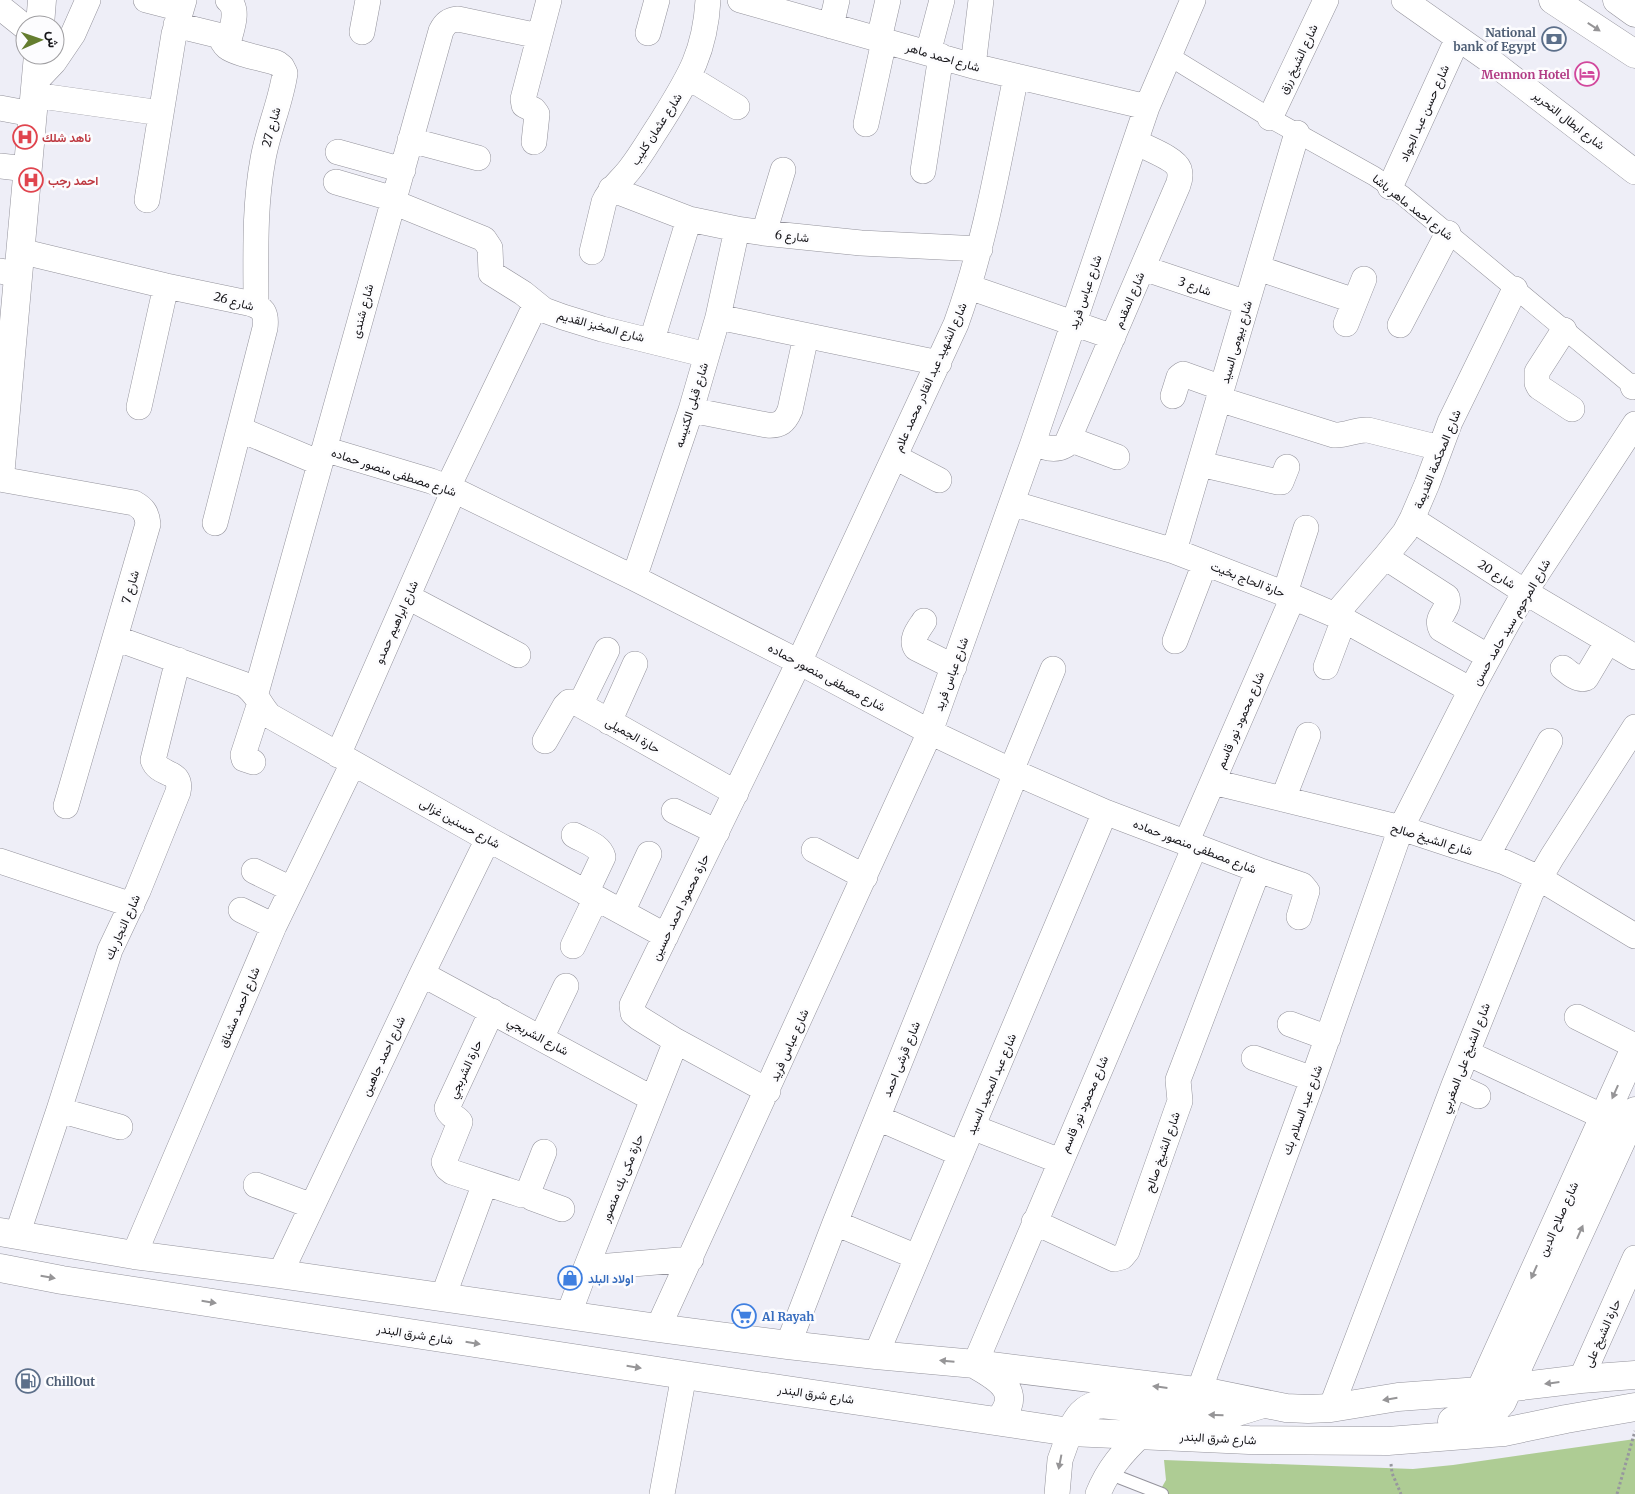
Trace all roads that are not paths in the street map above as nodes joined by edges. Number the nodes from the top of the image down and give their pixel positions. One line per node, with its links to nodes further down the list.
1 (42, 0): 23 (main road)
2 (88, 0): 39 (street)
3 (146, 0): 21 (street, شارع 27)
4 (228, 0): 31 (street)
5 (368, 0): 26 (street)
6 (549, 0): 28 (street)
7 (657, 0): 27 (street)
8 (708, 0): 38 (street, شارع عثمان كليب)
9 (740, 0): 20 (street, شارع احمد ماهر)
10 (837, 0): 25 (street)
11 (888, 0): 30 (street)
12 (942, 0): 32 (street)
13 (981, 0): 36 (street)
14 (1193, 0): 34 (street, شارع عباس فريد)
15 (1326, 0): 44 (street, شارع الشيخ رزق)
16 (1404, 0): 29 (street, شارع ابطال التحرير)
17 (1553, 0): 33 (main road, one-way to 33)
18 (1616, 0): 22 (main road)
19 (0, 8): 24 (street)
20 (794, 8): 25 (street, شارع احمد ماهر)
21 (180, 12): 31 (street, شارع 27); 43 (street)
22 (1635, 12)
23 (41, 15)
24 (15, 19)
25 (832, 26): 30 (street, شارع احمد ماهر)
26 (362, 32)
27 (648, 33)
28 (539, 36): 47 (street, شارع شندى); 48 (street)
29 (1458, 38): 57 (street, شارع ابطال التحرير); 59 (street, شارع حسن عبد الجواد)
30 (882, 40): 32 (street, شارع احمد ماهر); 45 (street)
31 (227, 47): 77 (street, شارع 27)
32 (935, 54): 36 (street, شارع احمد ماهر); 56 (street)
33 (1635, 54)
34 (1169, 56): 40 (street, شارع عباس فريد); 44 (street, شارع احمد ماهر باشا)
35 (37, 65): 39 (main road)
36 (973, 66): 37 (street, شارع احمد ماهر)
37 (1016, 76): 40 (street, شارع احمد ماهر); 67 (street, شارع الشهيد عبد القادر محمد علام)
38 (688, 77): 42 (street); 60 (street, شارع عثمان كليب)
39 (34, 97): 41 (street); 43 (street); 53 (main road)
40 (1147, 107): 49 (street, شارع عباس فريد)
41 (0, 108)
42 (737, 108)
43 (161, 113): 61 (street)
44 (1270, 118): 46 (street, شارع احمد ماهر باشا)
45 (866, 124)
46 (1297, 133): 59 (street, شارع احمد ماهر باشا); 71 (street, شارع بيومى السيد)
47 (410, 140): 51 (street); 54 (street, شارع شندى)
48 (534, 142)
49 (1136, 142): 70 (street, شارع المقدم); 79 (street, شارع عباس فريد)
50 (338, 152): 54 (street)
51 (478, 158)
52 (0, 166): 53 (street)
53 (27, 169): 69 (main road)
54 (403, 170): 62 (street, شارع شندى)
55 (783, 170): 65 (street)
56 (923, 171)
57 (1635, 172)
58 (336, 182): 62 (street)
59 (1390, 187): 66 (street, شارع احمد ماهر باشا)
60 (611, 189): 63 (street, شارع 6); 68 (street, شارع عثمان كليب)
61 (147, 200)
62 (394, 201): 76 (street, شارع المخبز القديم); 100 (street, شارع شندى)
63 (689, 219): 64 (street, شارع 6); 85 (street)
64 (737, 229): 65 (street, شارع 6); 78 (street, شارع قبلى الكنيسه)
65 (764, 233): 67 (street, شارع 6)
66 (1448, 233): 74 (street, شارع احمد ماهر باشا); 81 (street)
67 (980, 249): 73 (street, شارع الشهيد عبد القادر محمد علام)
68 (592, 252)
69 (12, 266): 72 (street, شارع 26); 91 (main road)
70 (1143, 268): 75 (street, شارع 3); 84 (street, شارع المقدم)
71 (1258, 268): 75 (street, شارع بيومى السيد); 80 (street)
72 (166, 286): 77 (street, شارع 26); 92 (street)
73 (970, 287): 79 (street); 87 (street, شارع الشهيد عبد القادر محمد علام)
74 (1516, 289): 82 (street, شارع احمد ماهر باشا); 99 (street, شارع المحكمة القديمة)
75 (1247, 303): 89 (street, شارع بيومى السيد)
76 (536, 304): 85 (street, شارع المخبز القديم); 107 (street, شارع ابراهيم حمدو)
77 (256, 305): 96 (street, شارع 26)
78 (718, 317): 83 (street); 86 (street, شارع قبلى الكنيسه)
79 (1074, 324): 84 (street); 98 (street, شارع عباس فريد)
80 (1346, 324)
81 (1400, 325)
82 (1564, 330): 88 (street, شارع احمد ماهر باشا); 93 (street)
83 (806, 336): 87 (street); 94 (street)
84 (1113, 337): 97 (street, شارع المقدم)
85 (652, 340): 86 (street, شارع المخبز القديم)
86 (707, 355): 94 (street, شارع قبلى الكنيسه)
87 (939, 363): 101 (street, شارع الشهيد عبد القادر محمد علام)
88 (1634, 387)
89 (1220, 393): 90 (street); 99 (street); 103 (street, شارع بيومى السيد)
90 (1173, 396)
91 (3, 404): 105 (main road)
92 (139, 407)
93 (1572, 409)
94 (691, 410): 115 (street, شارع قبلى الكنيسه)
95 (1635, 424): 116 (street, شارع المرحوم سيد حامد حسن)
96 (239, 429): 100 (street, شارع مصطفى منصور حماده); 110 (street, شارع 26)
97 (1069, 439): 98 (street); 102 (street)
98 (1033, 442): 108 (street, شارع عباس فريد)
99 (1440, 448): 109 (street, شارع المحكمة القديمة)
100 (322, 456): 107 (street, شارع مصطفى منصور حماده); 136 (street, شارع شندى)
101 (895, 457): 106 (street); 129 (street, شارع الشهيد عبد القادر محمد علام)
102 (1117, 457)
103 (1200, 464): 104 (street); 112 (street, شارع بيومى السيد)
104 (1287, 468)
105 (0, 478): 121 (street, شارع 7)
106 (939, 480)
107 (451, 489): 115 (street, شارع مصطفى منصور حماده); 118 (street, شارع ابراهيم حمدو)
108 (1012, 503): 112 (street, حارة الحاج بخيت); 131 (street, شارع عباس فريد)
109 (1412, 519): 113 (street, شارع المحكمة القديمة); 116 (street, شارع 20)
110 (215, 523)
111 (1306, 528): 117 (street, شارع محمود نور قاسم)
112 (1174, 551): 114 (street, حارة الحاج بخيت)
113 (1385, 556): 119 (street, شارع المحكمة القديمة); 126 (street)
114 (1206, 563): 117 (street, حارة الحاج بخيت); 122 (street)
115 (634, 578): 129 (street, شارع مصطفى منصور حماده)
116 (1525, 592): 123 (street, شارع 20); 126 (street, شارع المرحوم سيد حامد حسن)
117 (1289, 595): 119 (street, حارة الحاج بخيت); 147 (street, شارع محمود نور قاسم)
118 (408, 597): 125 (street); 144 (street, شارع ابراهيم حمدو)
119 (1340, 617): 132 (street, شارع المحكمة القديمة); 135 (street, حارة الحاج بخيت)
120 (924, 621): 131 (street)
121 (115, 638): 128 (street); 150 (street, شارع 7)
122 (1175, 641)
123 (1608, 641): 127 (street, شارع 20); 133 (street)
124 (607, 650): 137 (street)
125 (518, 655)
126 (1489, 657): 135 (street, شارع المرحوم سيد حامد حسن)
127 (1635, 657)
128 (178, 660): 136 (street); 168 (street, شارع النجار بك)
129 (799, 662): 140 (street, شارع مصطفى منصور حماده); 148 (street, حارة محمود احمد حسين)
130 (635, 664): 138 (street)
131 (954, 667): 140 (street, شارع عباس فريد)
132 (1326, 667)
133 (1563, 668)
134 (1053, 669): 146 (street, شارع قرشى احمد)
135 (1471, 690): 153 (street, شارع المرحوم سيد حامد حسن)
136 (258, 698): 144 (street, شارع حسنين غزالى); 145 (street, شارع شندى)
137 (580, 705): 138 (street, حارة الجميلى); 142 (street)
138 (609, 722): 148 (street, حارة الجميلى)
139 (1635, 727): 165 (street, شارع الشيخ على المغربي)
140 (930, 732): 146 (street, شارع مصطفى منصور حماده); 164 (street, شارع عباس فريد)
141 (1308, 735): 149 (street)
142 (545, 741)
143 (1550, 741): 160 (street)
144 (346, 759): 156 (street, شارع حسنين غزالى); 166 (street, شارع احمد مشناق)
145 (254, 762)
146 (1013, 772): 152 (street, شارع مصطفى منصور حماده); 195 (street, شارع قرشى احمد)
147 (1213, 782): 149 (street, شارع الشيخ صالح); 157 (street, شارع محمود نور قاسم)
148 (736, 793): 154 (street, حارة محمود احمد حسين)
149 (1283, 799): 153 (street, شارع الشيخ صالح)
150 (66, 806)
151 (674, 811): 154 (street)
152 (1105, 812): 157 (street, شارع مصطفى منصور حماده); 197 (street, شارع عبد المجيد السيد)
153 (1401, 828): 160 (street, شارع الشيخ صالح); 182 (street, شارع عبد السلام بك)
154 (717, 832): 173 (street, حارة محمود احمد حسين)
155 (574, 836): 167 (street)
156 (488, 839): 167 (street, شارع حسنين غزالى); 176 (street, شارع احمد جاهين)
157 (1191, 844): 162 (street, شارع مصطفى منصور حماده); 200 (street, شارع محمود نور قاسم)
158 (814, 850): 164 (street)
159 (649, 854): 170 (street)
160 (1487, 856): 165 (street, شارع الشيخ صالح)
161 (0, 861): 168 (street)
162 (1258, 870): 171 (street, شارع مصطفى منصور حماده); 206 (street, شارع الشيخ صالح)
163 (254, 871): 166 (street)
164 (865, 877): 189 (street, شارع عباس فريد)
165 (1539, 878): 174 (street, شارع الشيخ صالح); 185 (street, شارع الشيخ على المغربي)
166 (291, 889): 172 (street, شارع احمد مشناق)
167 (591, 895): 170 (street, شارع حسنين غزالى); 175 (street)
168 (132, 905): 192 (street, شارع النجار بك)
169 (241, 910): 172 (street)
170 (622, 912): 173 (street, شارع حسنين غزالى)
171 (1299, 916)
172 (274, 926): 209 (street, شارع احمد مشناق)
173 (666, 936): 183 (street, حارة محمود احمد حسين)
174 (1635, 936)
175 (573, 946)
176 (422, 974): 178 (street, شارع الشربجي); 204 (street, شارع احمد جاهين)
177 (566, 986): 181 (street)
178 (492, 1011): 181 (street, شارع الشربجي); 201 (street, حارة الشربجي)
179 (1577, 1016): 184 (street)
180 (1290, 1024): 182 (street)
181 (541, 1038): 191 (street, شارع الشربجي)
182 (1328, 1038): 187 (street, شارع عبد السلام بك)
183 (676, 1041): 189 (street, حارة محمود احمد حسين); 191 (street, حارة مكى بك منصور)
184 (1635, 1047): 194 (main road, شارع صلاح الدين, one-way to 194)
185 (1467, 1053): 188 (street, شارع الشيخ على المغربي); 194 (street)
186 (1254, 1058): 187 (street)
187 (1313, 1080): 226 (street, شارع عبد السلام بك)
188 (1454, 1085): 190 (street); 230 (street, شارع الشيخ على المغربي)
189 (768, 1090): 212 (street, شارع عباس فريد)
190 (1478, 1096)
191 (653, 1098): 214 (street, حارة مكى بك منصور)
192 (59, 1110): 196 (street); 208 (street, شارع النجار بك)
193 (1635, 1111): 225 (main road, شارع صلاح الدين, one-way to 193)
194 (1604, 1117): 227 (main road, شارع صلاح الدين, one-way to 227)
195 (878, 1118): 199 (street); 207 (street, شارع قرشى احمد)
196 (120, 1127)
197 (972, 1127): 199 (street, شارع عبد المجيد السيد); 200 (street)
198 (544, 1152): 203 (street)
199 (961, 1154): 210 (street, شارع عبد المجيد السيد)
200 (1060, 1161): 206 (street, شارع محمود نور قاسم)
201 (485, 1183): 203 (street, حارة الشربجي); 216 (street)
202 (256, 1185): 204 (street)
203 (527, 1193): 205 (street, حارة الشربجي)
204 (312, 1206): 215 (street, شارع احمد جاهين)
205 (562, 1209)
206 (1034, 1222): 221 (street, شارع محمود نور قاسم)
207 (835, 1223): 210 (street); 219 (street, شارع قرشى احمد)
208 (4, 1232): 209 (main road)
209 (134, 1255): 215 (main road)
210 (917, 1257): 220 (street, شارع عبد المجيد السيد)
211 (1635, 1258): 224 (street, حارة الشيخ على)
212 (691, 1259): 214 (street); 218 (street, شارع عباس فريد)
213 (0, 1268): 222 (main road, شارع شرق البندر, one-way to 222)
214 (586, 1268): 217 (street, حارة مكى بك منصور)
215 (280, 1274): 216 (main road)
216 (443, 1297): 217 (main road)
217 (568, 1316): 218 (main road)
218 (658, 1328): 219 (main road)
219 (788, 1345): 220 (main road)
220 (876, 1355): 221 (main road, one-way to 220)
221 (975, 1364): 226 (main road, one-way to 221); 231 (main road)
222 (684, 1375): 231 (main road, شارع شرق البندر); 236 (street)
223 (1635, 1376): 224 (main road)
224 (1581, 1379): 225 (main road, one-way to 225)
225 (1509, 1388): 227 (main road); 234 (main road, شارع صلاح الدين)
226 (1199, 1391): 228 (main road)
227 (1480, 1391): 230 (main road, one-way to 230)
228 (1263, 1404): 230 (main road); 232 (main road, one-way to 232)
229 (1635, 1407): 234 (main road, شارع شرق البندر)
230 (1331, 1408)
231 (998, 1421): 232 (main road, شارع شرق البندر)
232 (1070, 1432): 233 (main road, شارع شرق البندر); 237 (street, one-way to 237)
233 (1142, 1434): 234 (main road, شارع شرق البندر); 235 (street)
234 (1350, 1442)
235 (1103, 1484): 238 (lane)
236 (662, 1494)
237 (1058, 1494)
238 (1162, 1494)

